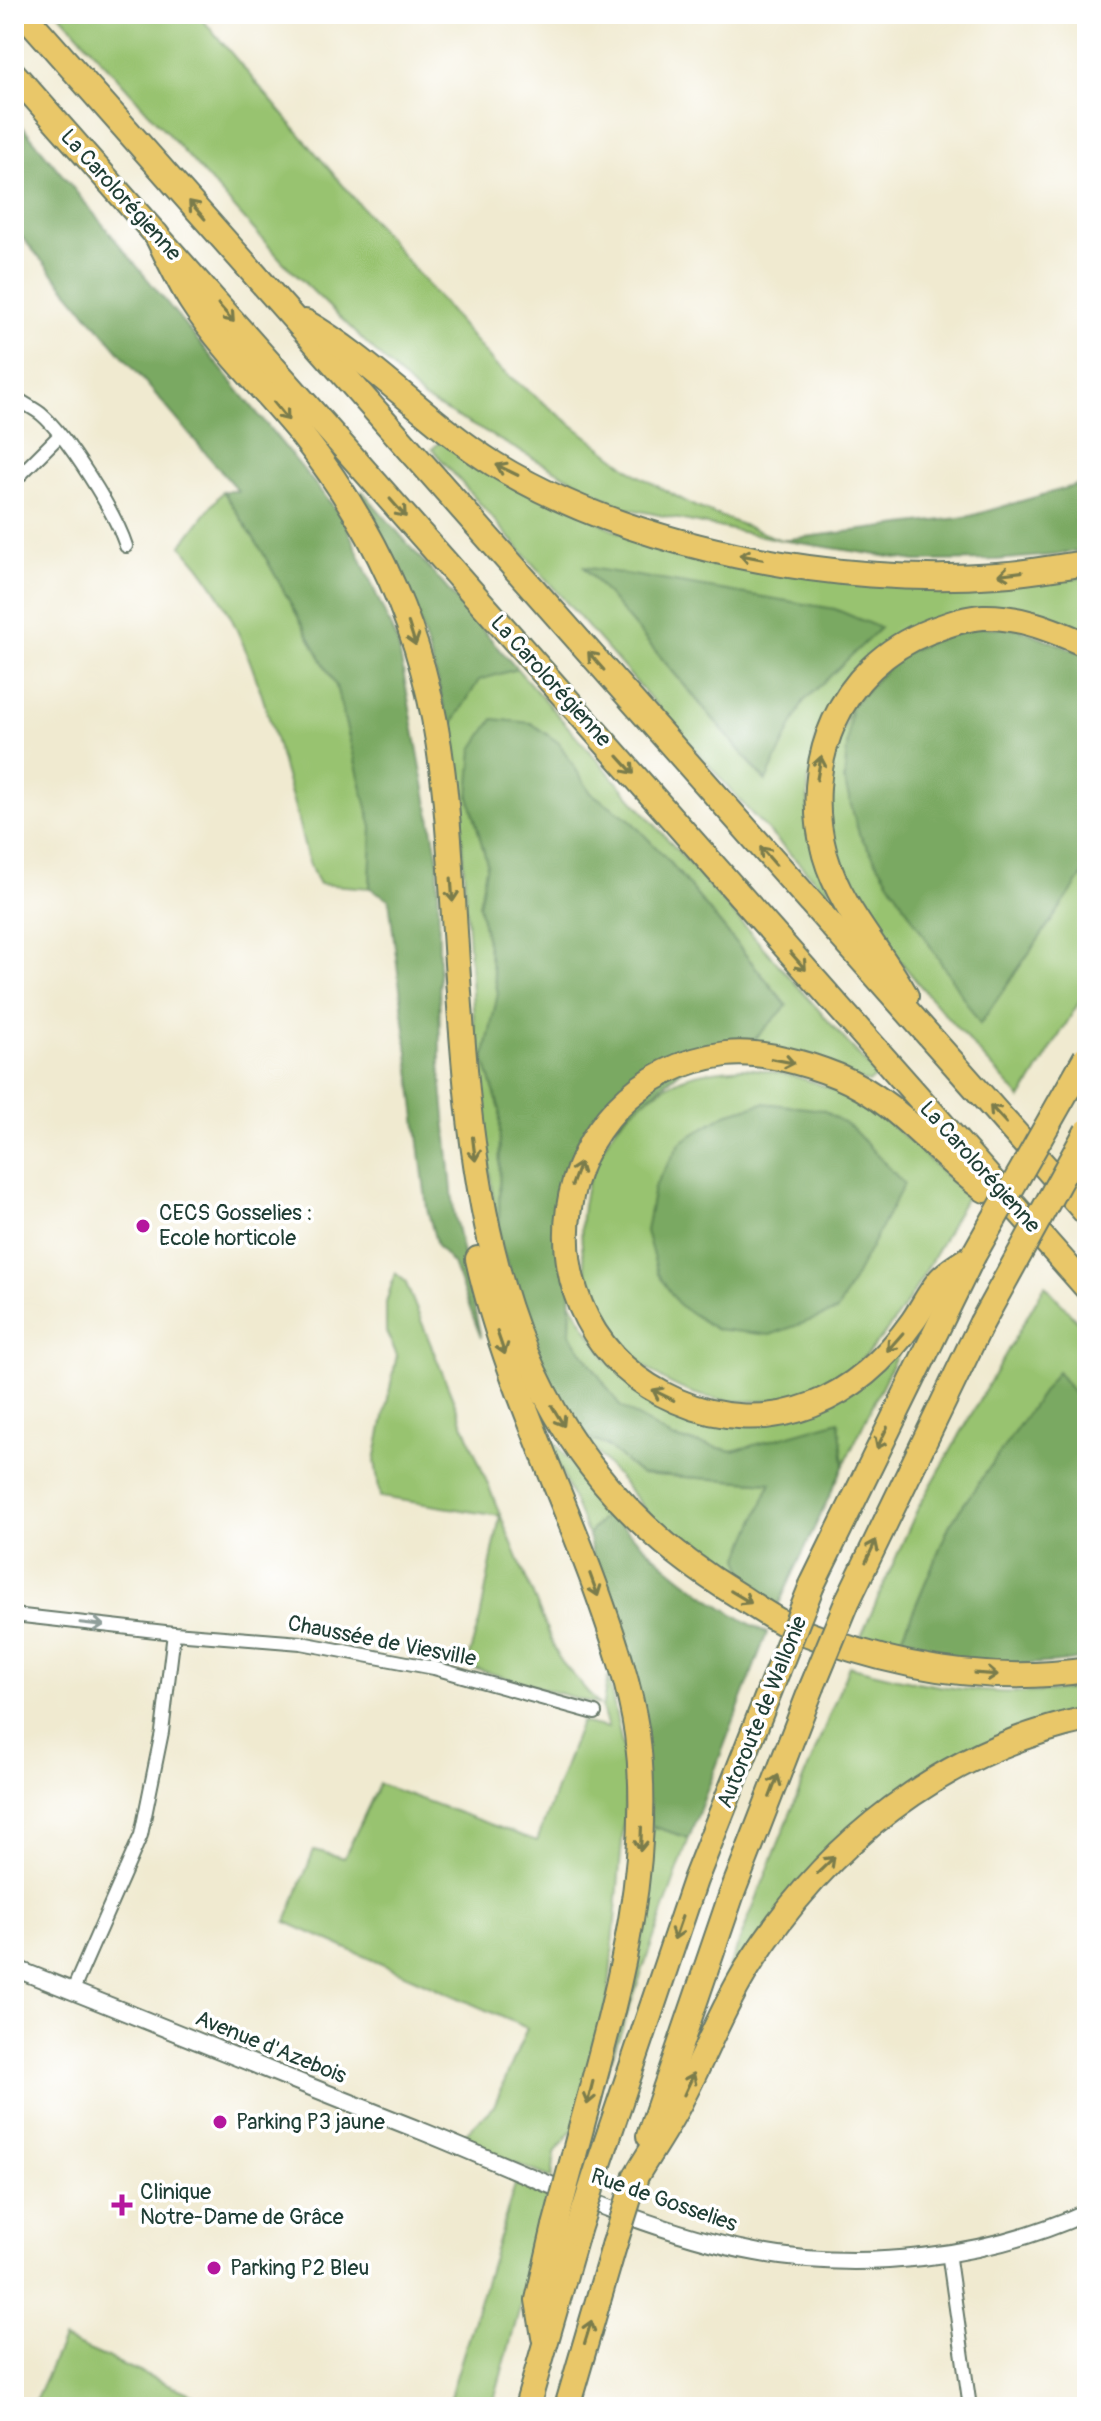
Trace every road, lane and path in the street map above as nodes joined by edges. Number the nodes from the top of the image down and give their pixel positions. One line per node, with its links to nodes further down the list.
1 (24, 14): 4 (highway, La Carolorégienne, one-way to 1)
2 (14, 74): 3 (highway, La Carolorégienne)
3 (156, 234): 14 (highway, one-way to 14); 16 (highway, La Carolorégienne, one-way to 16)
4 (286, 311): 9 (highway, one-way to 4); 11 (highway, La Carolorégienne, one-way to 4)
5 (14, 397): 6 (street)
6 (59, 436): 7 (street); 8 (street)
7 (14, 481)
8 (126, 546)
9 (1087, 563)
10 (1087, 645): 11 (highway, one-way to 10)
11 (931, 1040): 15 (highway, La Carolorégienne, one-way to 11)
12 (1086, 1055): 17 (highway, bridge)
13 (1087, 1131): 27 (highway, Autoroute de Wallonie, one-way to 13, bridge)
14 (482, 1213): 21 (highway, one-way to 21); 29 (highway, one-way to 29, bridge)
15 (1087, 1214)
16 (1029, 1222): 17 (highway, one-way to 16); 18 (highway, La Carolorégienne)
17 (947, 1286): 29 (highway, Autoroute de Wallonie, one-way to 29, bridge)
18 (1087, 1288)
19 (14, 1615): 20 (street, Chaussée de Viesville, one-way to 20)
20 (174, 1633): 22 (street, Chaussée de Viesville); 25 (street)
21 (1087, 1670)
22 (595, 1713)
23 (1087, 1719): 27 (highway, one-way to 23)
24 (14, 1968): 25 (street, Avenue d'Azebois)
25 (73, 1990): 26 (street, Avenue d'Azebois)
26 (511, 2169): 30 (street, Rue de Gosselies)
27 (636, 2176): 32 (highway, Autoroute de Wallonie, one-way to 27, bridge)
28 (1087, 2212): 30 (street, Rue de Gosselies)
29 (566, 2229): 31 (highway)
30 (948, 2252): 33 (street)
31 (527, 2407)
32 (567, 2407)
33 (970, 2407)

